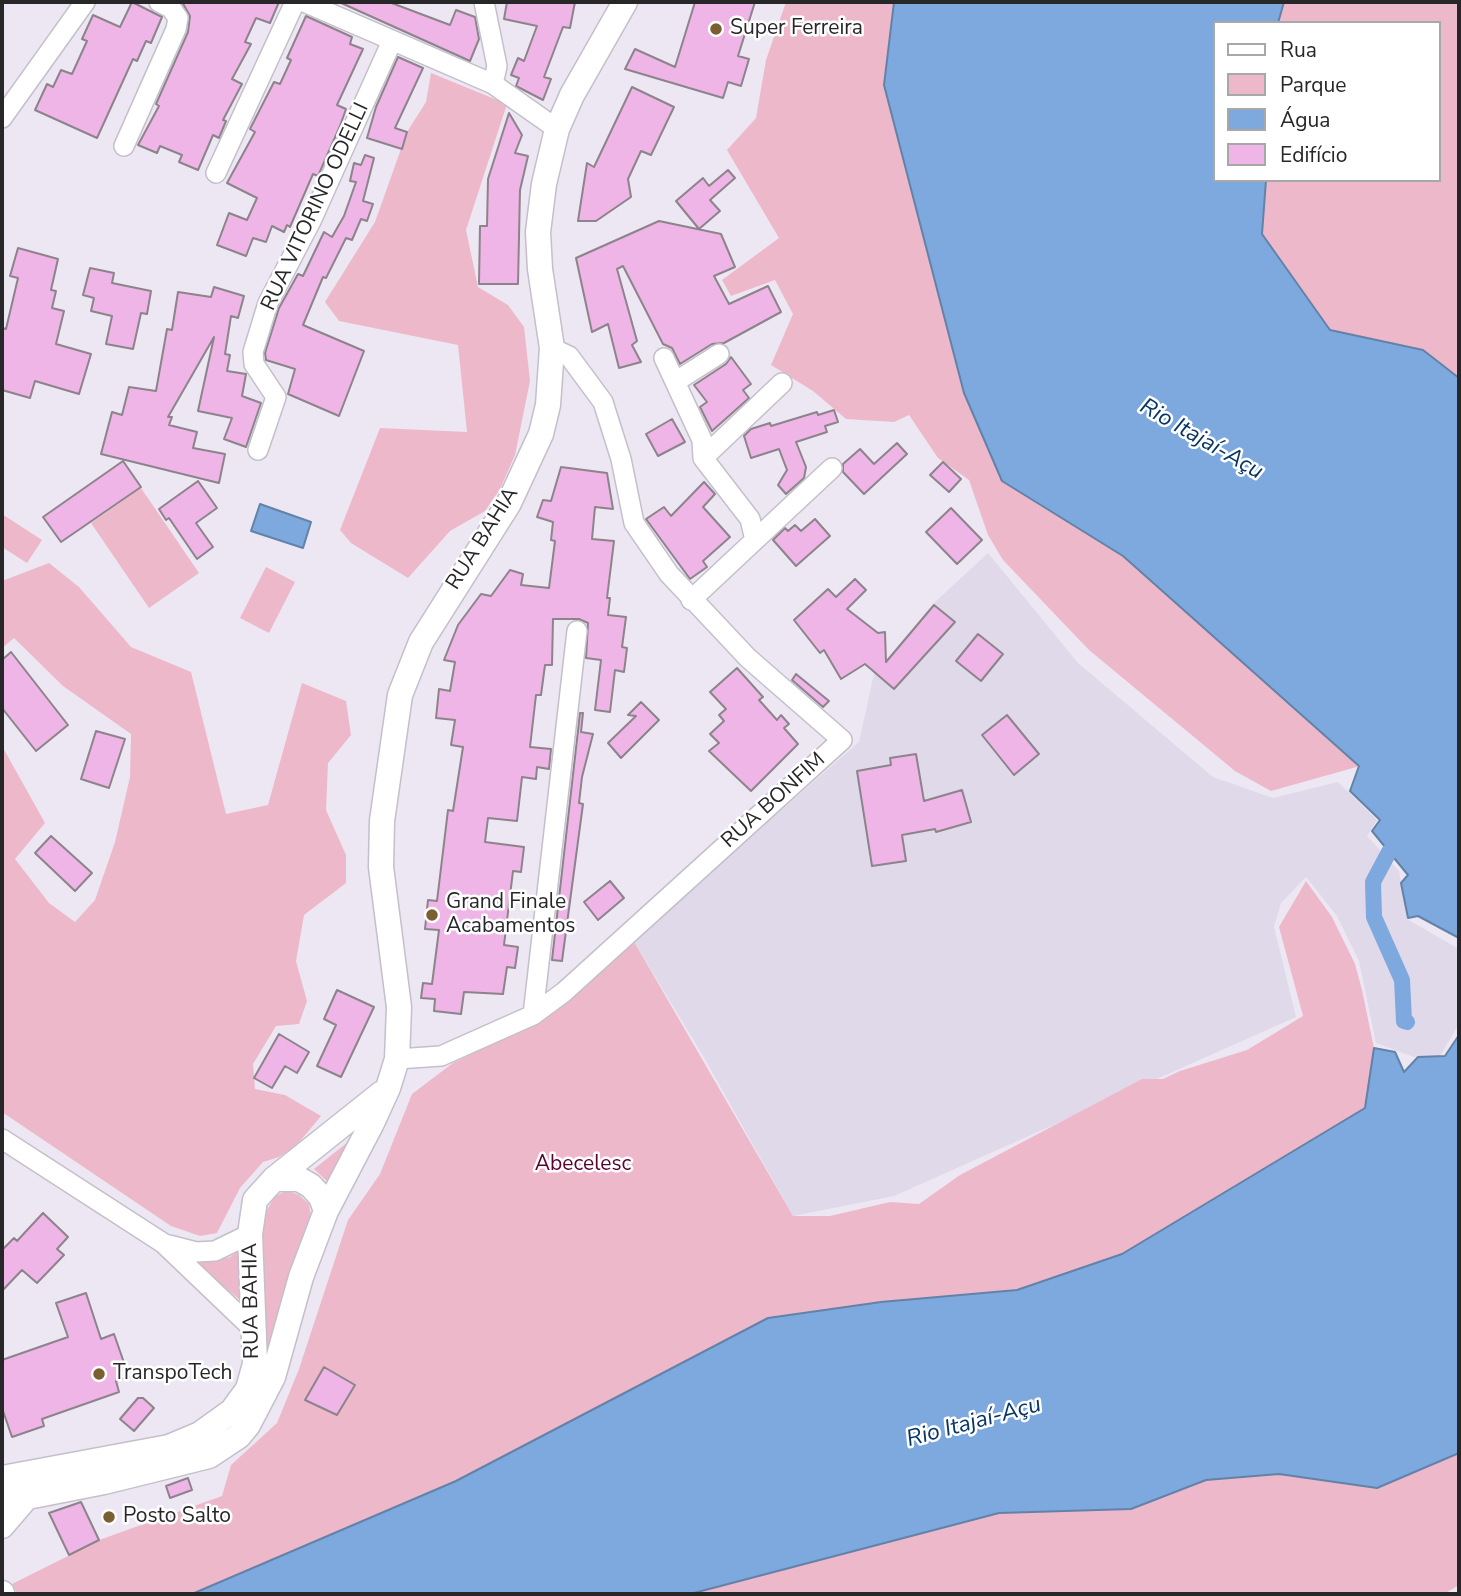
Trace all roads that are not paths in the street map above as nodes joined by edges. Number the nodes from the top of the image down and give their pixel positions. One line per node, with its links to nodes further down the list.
1 (85, 2): 9 (street)
2 (159, 2): 11 (street)
3 (295, 2): 12 (street)
4 (304, 2): 7 (street)
5 (484, 2): 8 (street)
6 (625, 2): 10 (main road, RUA BAHIA)
7 (392, 41): 8 (street); 18 (street, RUA VITORINO ODELLI)
8 (493, 84): 10 (street)
9 (2, 118)
10 (557, 129): 13 (main road, RUA BAHIA)
11 (124, 146)
12 (216, 173)
13 (552, 348): 22 (street, RUA BONFIM); 25 (main road, RUA BAHIA)
14 (719, 354): 16 (street)
15 (664, 358): 16 (street)
16 (675, 382): 19 (street)
17 (782, 383): 19 (street)
18 (258, 450)
19 (703, 458): 21 (street)
20 (832, 468): 21 (street)
21 (755, 540): 22 (street)
22 (691, 600): 24 (street, RUA BONFIM)
23 (577, 631): 24 (street)
24 (533, 1015): 25 (street, RUA BONFIM)
25 (397, 1059): 26 (main road, RUA BAHIA)
26 (388, 1088): 28 (main road, RUA BAHIA); 29 (main road, RUA BAHIA)
27 (2, 1139): 31 (street)
28 (274, 1179): 29 (main road); 30 (main road, RUA BAHIA)
29 (326, 1211): 34 (main road, RUA BAHIA)
30 (250, 1234): 31 (street); 32 (main road, RUA BAHIA)
31 (163, 1243): 32 (street)
32 (254, 1330): 33 (main road, RUA BAHIA)
33 (2, 1478)
34 (14, 1500): 35 (main road)
35 (2, 1526)

